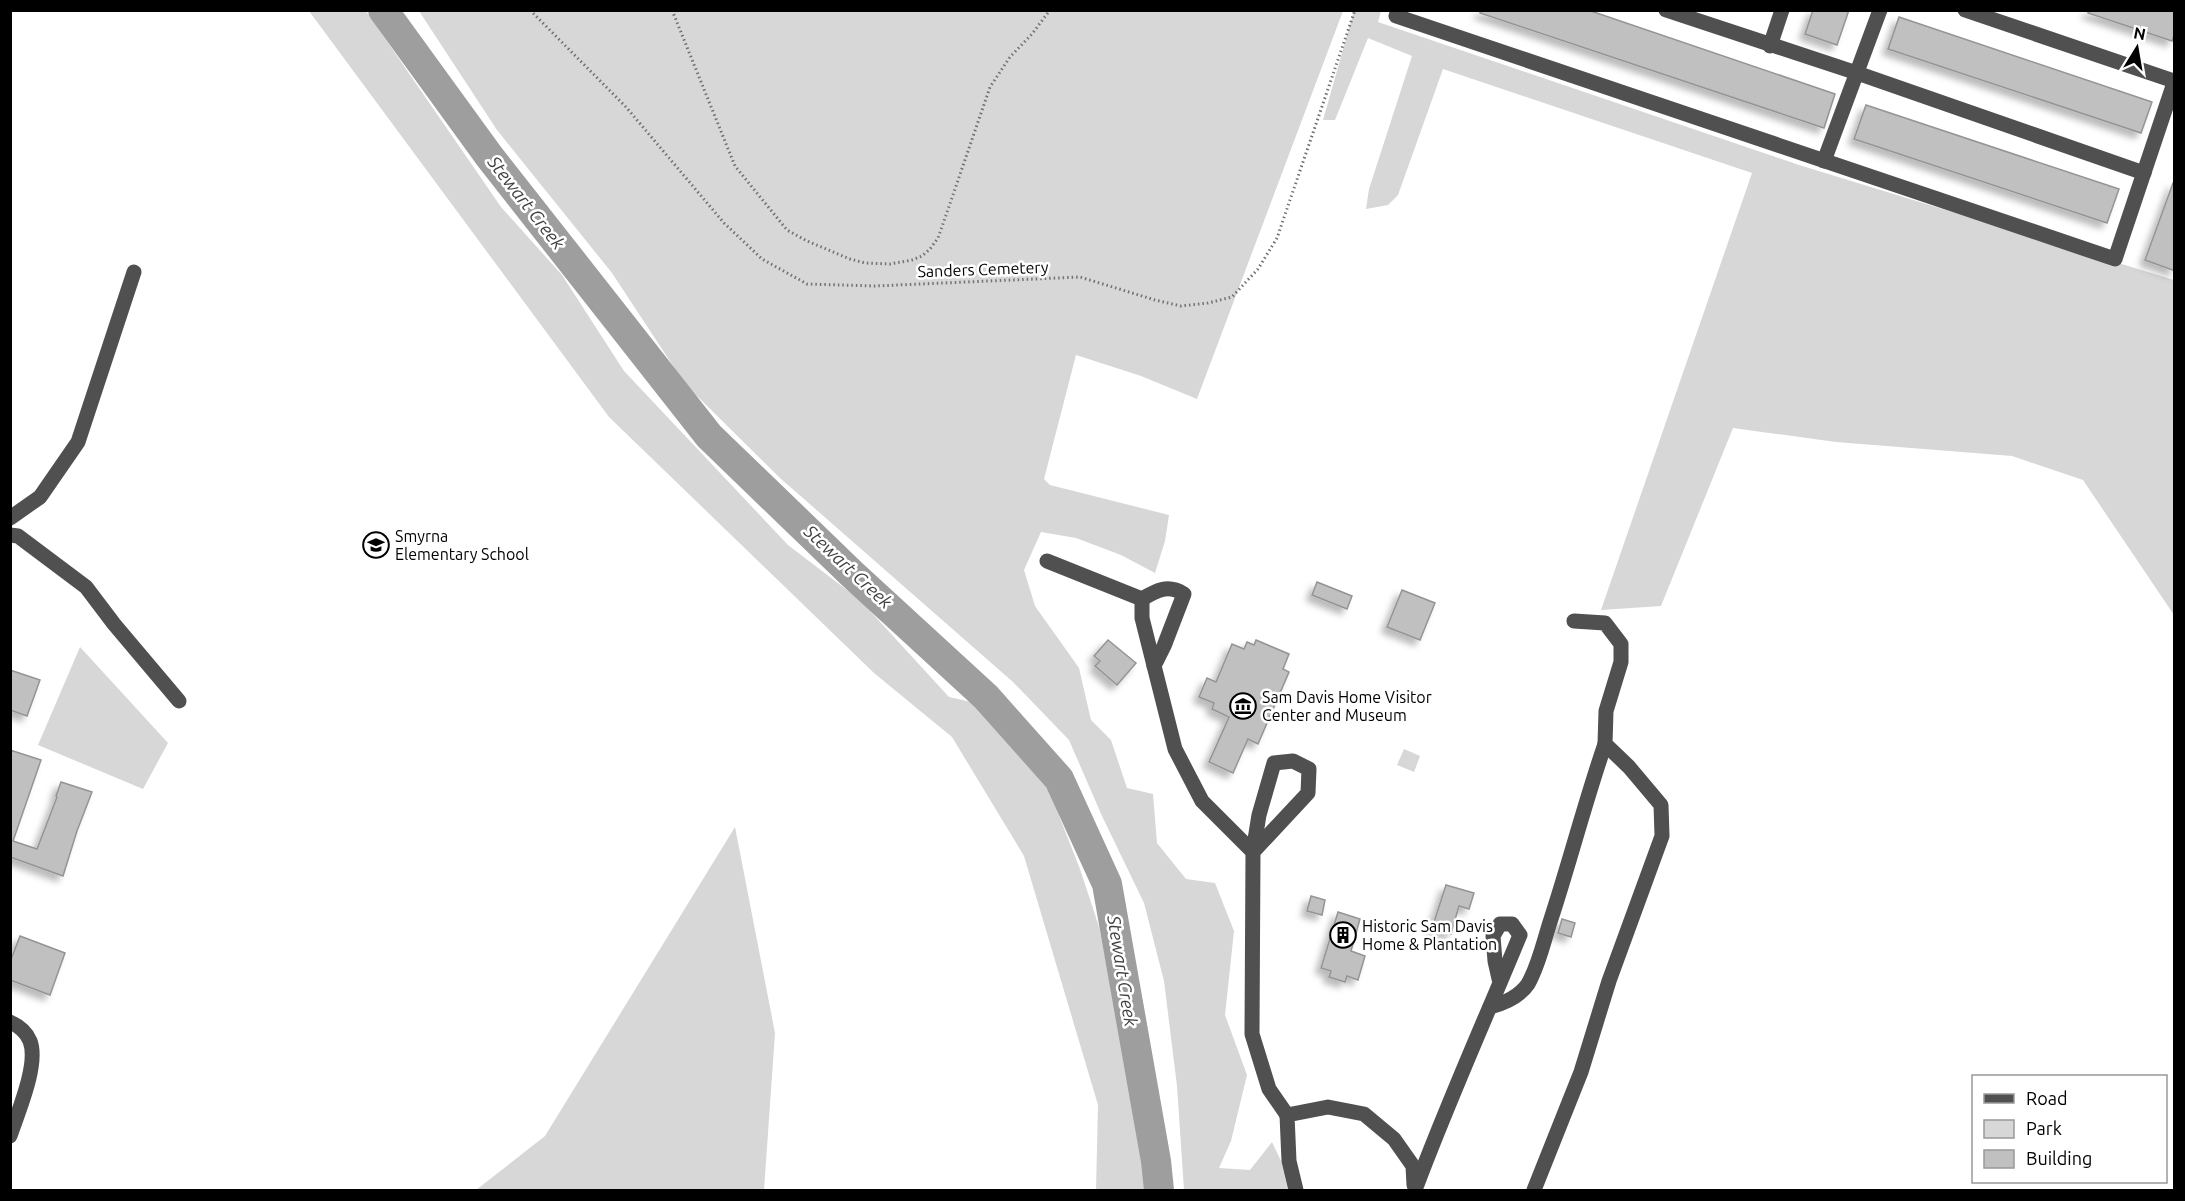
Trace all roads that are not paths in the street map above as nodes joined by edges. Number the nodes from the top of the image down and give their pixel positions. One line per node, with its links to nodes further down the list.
1 (1398, 10): 9 (street)
2 (1666, 10): 6 (street)
3 (1782, 10): 6 (street)
4 (1880, 10): 7 (street)
5 (1965, 10): 8 (street)
6 (1770, 46): 7 (street)
7 (1857, 73): 9 (street); 10 (street)
8 (2175, 82): 10 (street)
9 (1824, 161): 10 (street)
10 (2144, 173)
11 (134, 272): 12 (street)
12 (10, 518)
13 (10, 535): 18 (street)
14 (1047, 561): 15 (street)
15 (1142, 599): 17 (street); 17 (street)
16 (1574, 621): 19 (street)
17 (1154, 666): 20 (street)
18 (179, 701)
19 (1605, 744): 22 (street); 29 (street)
20 (1253, 852): 20 (street); 24 (street)
21 (1500, 983): 21 (street); 22 (street)
22 (1490, 1007): 28 (street)
23 (10, 1022): 26 (street)
24 (1287, 1115): 27 (street); 28 (street)
25 (10, 1121): 26 (street)
26 (10, 1134)
27 (1296, 1191)
28 (1414, 1191)
29 (1534, 1191)

